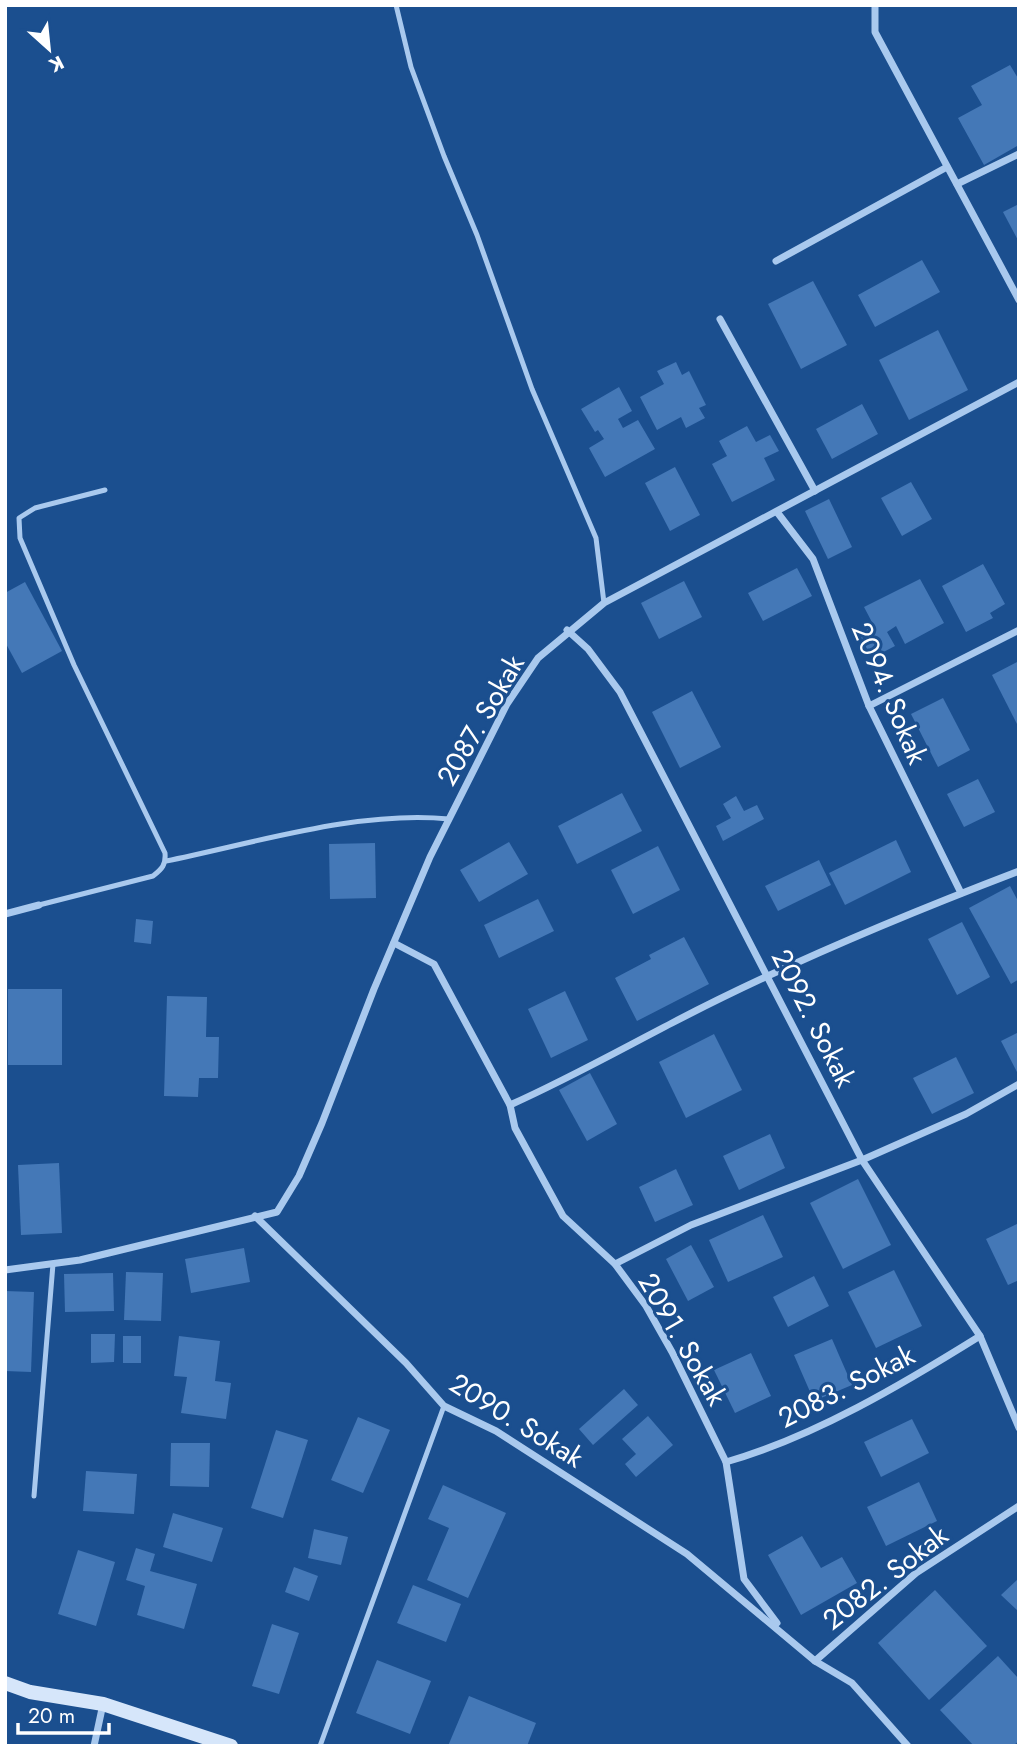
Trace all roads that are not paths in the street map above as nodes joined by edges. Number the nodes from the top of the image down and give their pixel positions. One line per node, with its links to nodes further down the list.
1 (396, 5): 13 (lane)
2 (874, 5): 4 (street)
3 (1019, 154): 5 (street)
4 (947, 167): 5 (street); 6 (street)
5 (957, 184): 7 (street)
6 (776, 261)
7 (1019, 300)
8 (720, 319): 11 (street)
9 (1019, 382): 11 (street, 2087. Sokak)
10 (105, 490): 18 (lane)
11 (815, 491): 12 (street, 2087. Sokak)
12 (776, 512): 13 (street, 2087. Sokak); 16 (street, 2094. Sokak)
13 (604, 603): 14 (street, 2087. Sokak)
14 (567, 630): 17 (street, 2087. Sokak); 24 (street, 2092. Sokak)
15 (1019, 630): 16 (street)
16 (869, 706): 20 (street, 2094. Sokak)
17 (449, 819): 18 (lane); 23 (street, 2087. Sokak)
18 (166, 862): 21 (lane)
19 (1019, 871): 20 (street)
20 (961, 893): 24 (street)
21 (39, 905): 22 (street)
22 (5, 914)
23 (394, 943): 26 (street, 2091. Sokak); 28 (street, 2087. Sokak)
24 (769, 976): 26 (street); 27 (street, 2092. Sokak)
25 (1019, 1084): 27 (street)
26 (510, 1105): 30 (street, 2091. Sokak)
27 (862, 1160): 30 (street); 32 (street, 2092. Sokak)
28 (255, 1216): 29 (street); 33 (street, 2090. Sokak)
29 (53, 1264): 31 (street); 36 (lane)
30 (615, 1264): 35 (street, 2091. Sokak)
31 (5, 1270)
32 (980, 1336): 34 (street, 2092. Sokak); 35 (street, 2083. Sokak)
33 (444, 1406): 38 (street, 2090. Sokak); 44 (lane)
34 (1019, 1428)
35 (726, 1462): 38 (street, 2091. Sokak)
36 (34, 1496)
37 (1019, 1506): 39 (street, 2082. Sokak)
38 (782, 1630): 39 (street, 2090. Sokak)
39 (815, 1661): 45 (street, 2090. Sokak)
40 (5, 1683): 41 (street)
41 (103, 1704): 42 (street); 43 (street)
42 (94, 1746)
43 (231, 1746)
44 (320, 1746)
45 (908, 1746)

